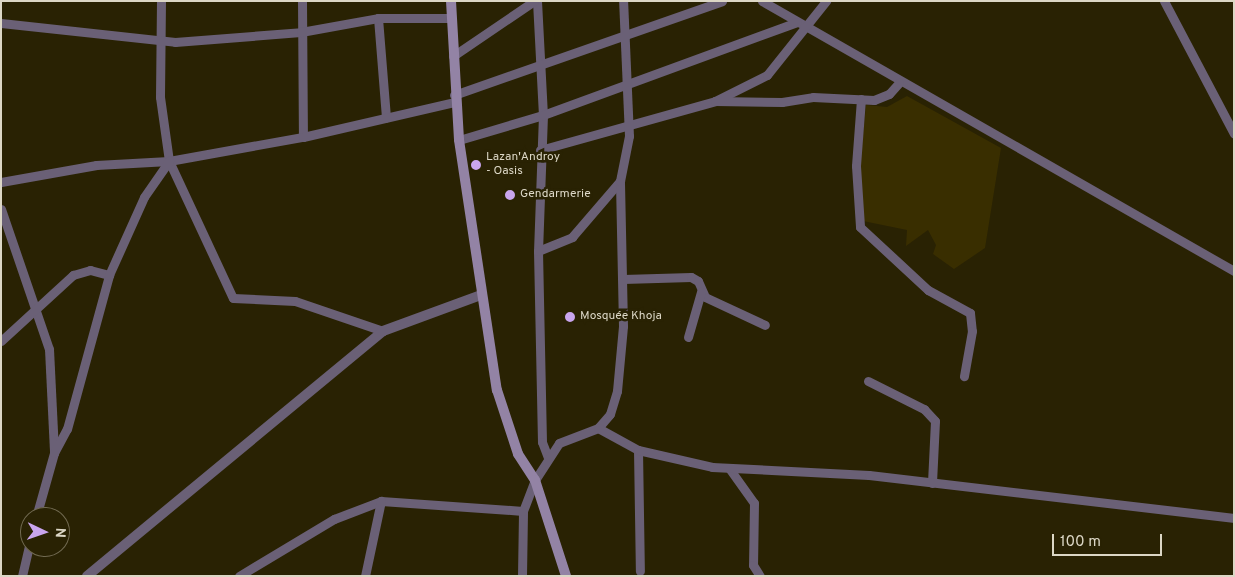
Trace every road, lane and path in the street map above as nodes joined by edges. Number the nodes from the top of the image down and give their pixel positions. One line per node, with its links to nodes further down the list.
1 (161, 1): 17 (street)
2 (302, 1): 15 (street)
3 (450, 1): 11 (main road)
4 (535, 1): 18 (street); 19 (street)
5 (623, 1): 16 (street)
6 (722, 1): 16 (street)
7 (762, 1): 12 (street)
8 (826, 1): 14 (street)
9 (1164, 1): 28 (street)
10 (378, 18): 11 (street); 15 (street); 26 (street)
11 (450, 18): 18 (main road)
12 (797, 22): 14 (street); 21 (street)
13 (1, 23): 17 (street)
14 (807, 28): 20 (street); 24 (street)
15 (301, 32): 17 (street); 29 (street)
16 (623, 36): 19 (street); 21 (street)
17 (161, 40): 32 (street)
18 (453, 56): 22 (main road)
19 (539, 64): 22 (street); 25 (street)
20 (899, 83): 23 (street); 37 (street)
21 (625, 85): 25 (street); 27 (street)
22 (455, 99): 26 (street); 30 (main road)
23 (861, 99): 24 (street); 47 (street)
24 (715, 101): 27 (street)
25 (543, 115): 30 (street); 31 (street)
26 (386, 118): 29 (street)
27 (626, 126): 31 (street); 33 (street)
28 (1234, 134)
29 (303, 137): 32 (street)
30 (459, 140): 41 (main road)
31 (540, 150): 36 (street)
32 (169, 161): 34 (street); 38 (street); 44 (street)
33 (620, 181): 36 (street); 39 (street)
34 (1, 182)
35 (1, 210): 42 (street)
36 (538, 251): 52 (street)
37 (1234, 272)
38 (109, 275): 42 (street); 51 (street)
39 (622, 279): 40 (street); 49 (street)
40 (701, 292): 43 (street); 45 (street)
41 (481, 295): 44 (street); 54 (main road)
42 (34, 313): 46 (street); 51 (street)
43 (765, 325)
44 (383, 331): 63 (street)
45 (688, 337)
46 (1, 341)
47 (964, 376)
48 (868, 381): 55 (street)
49 (598, 428): 50 (street); 52 (street)
50 (638, 450): 53 (street); 61 (street)
51 (54, 453): 57 (street)
52 (548, 458): 54 (street)
53 (729, 468): 55 (street); 68 (street)
54 (535, 480): 58 (street); 67 (main road)
55 (932, 483): 59 (street)
56 (381, 501): 58 (street); 64 (street); 65 (street)
57 (39, 507)
58 (523, 511): 66 (street)
59 (1234, 518)
60 (26, 557): 62 (street)
61 (640, 571)
62 (22, 576)
63 (87, 576)
64 (239, 576)
65 (365, 576)
66 (522, 576)
67 (566, 576)
68 (760, 576)

